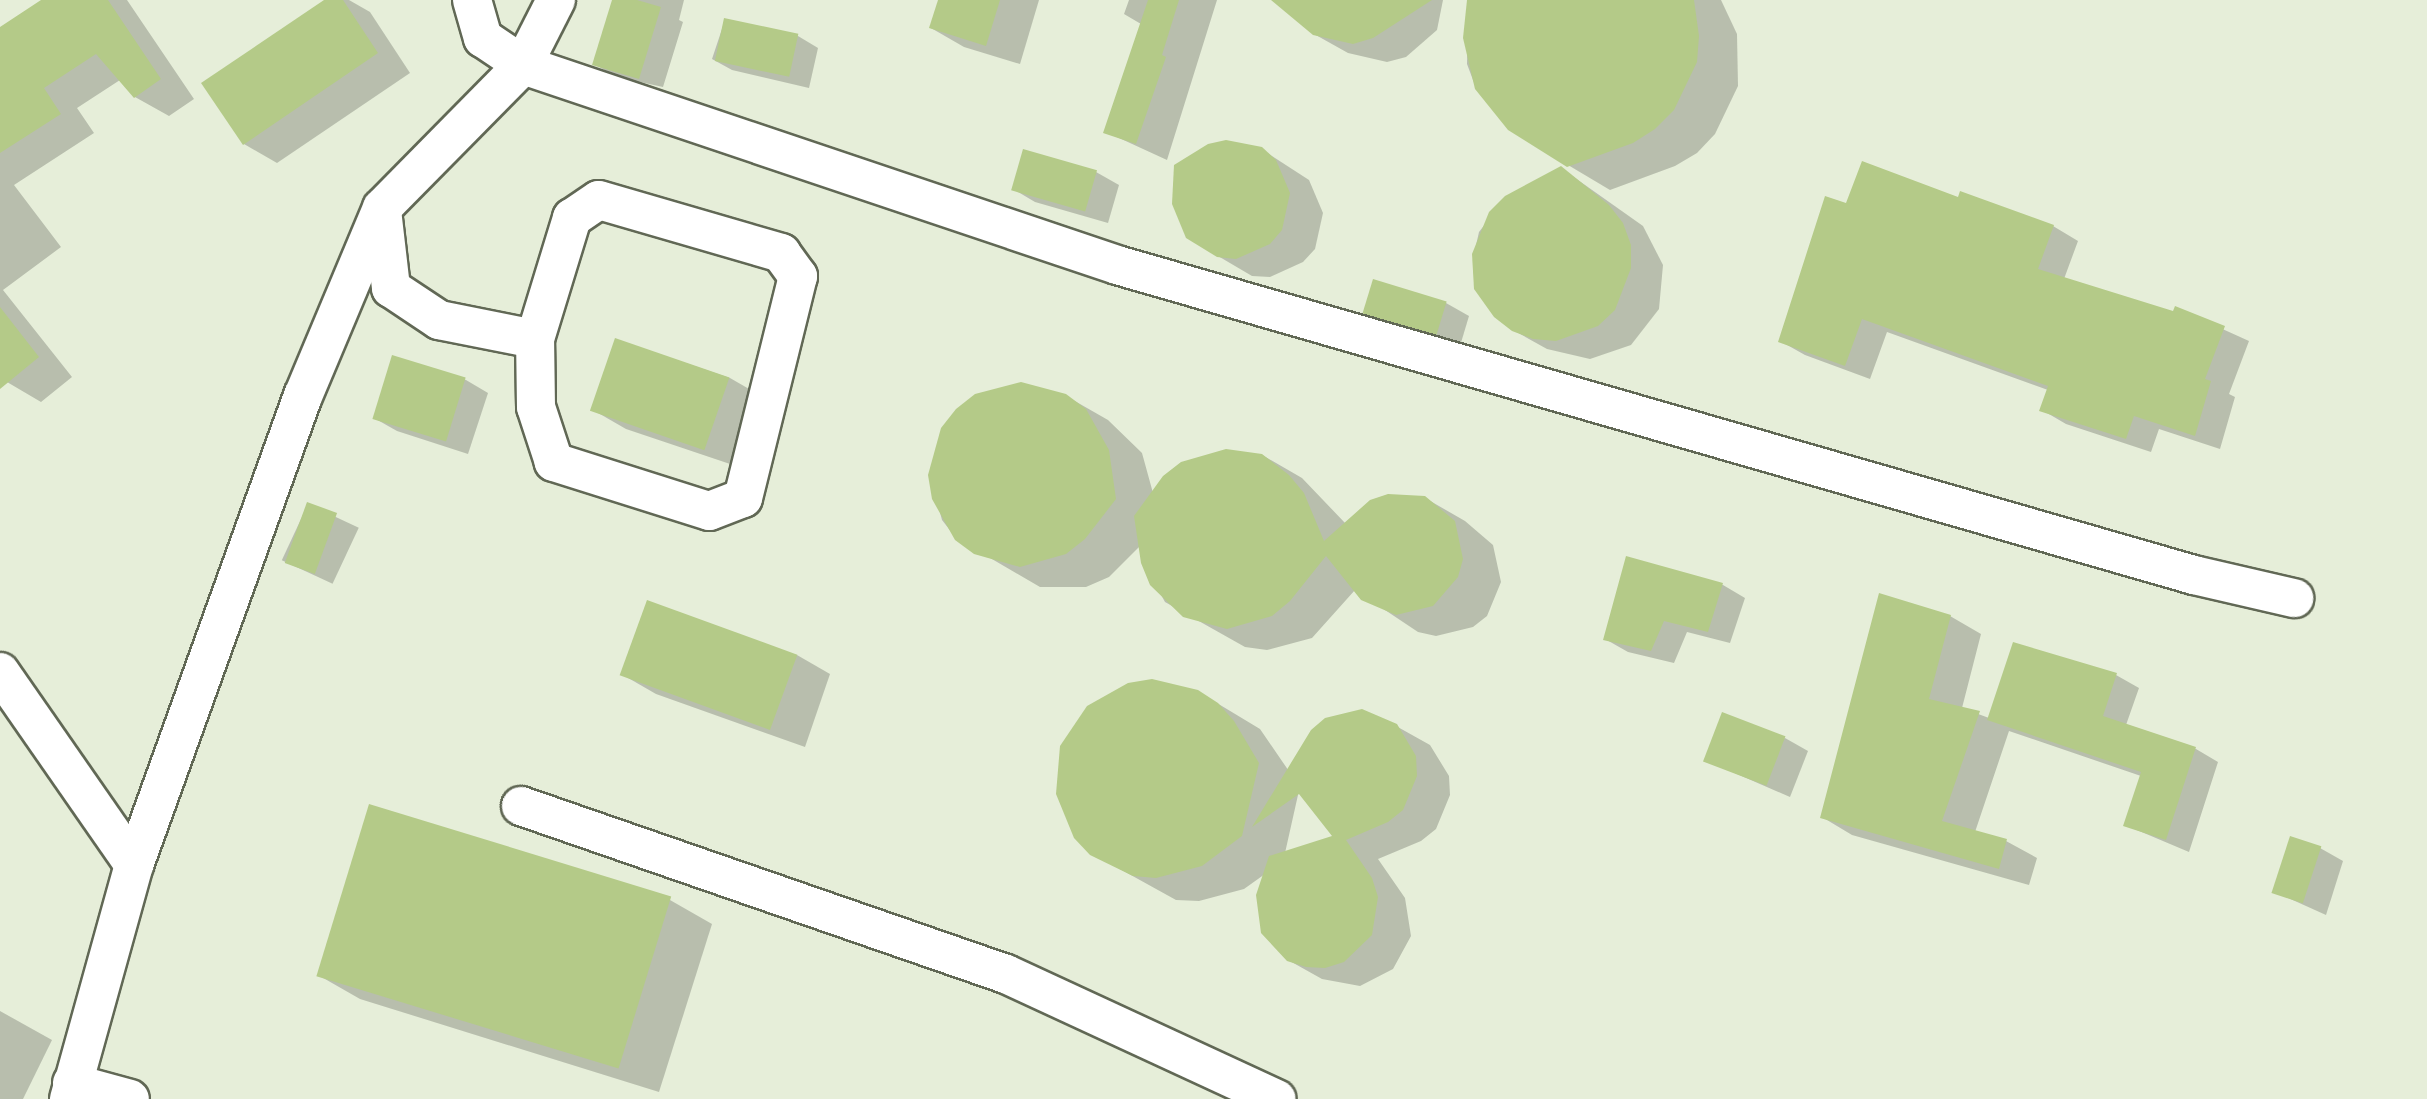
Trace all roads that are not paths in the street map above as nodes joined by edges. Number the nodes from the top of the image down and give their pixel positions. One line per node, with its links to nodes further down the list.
1 (472, 0): 3 (street)
2 (556, 0): 3 (street)
3 (523, 65): 4 (street); 6 (street)
4 (382, 208): 5 (street); 9 (street)
5 (535, 339): 5 (street)
6 (2294, 598)
7 (3, 684): 9 (street)
8 (521, 806): 12 (street)
9 (134, 865): 10 (street)
10 (68, 1094): 11 (street)
11 (130, 1099)
12 (1276, 1099)

